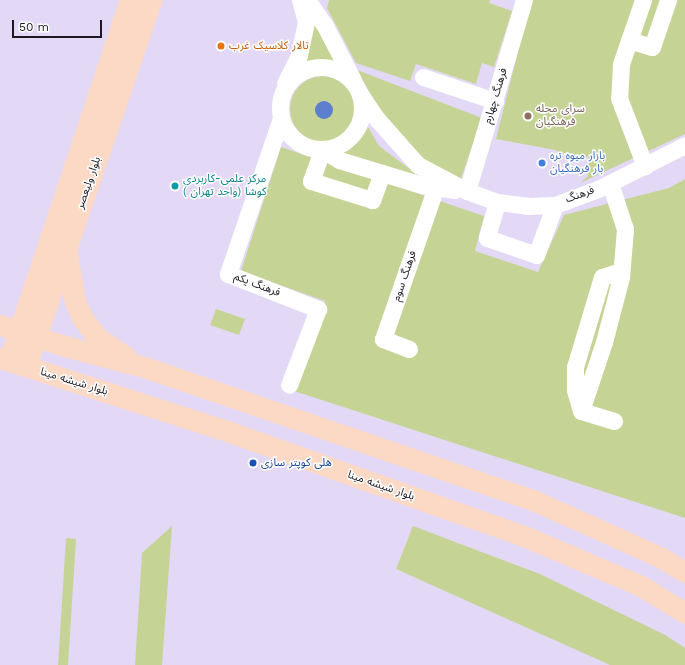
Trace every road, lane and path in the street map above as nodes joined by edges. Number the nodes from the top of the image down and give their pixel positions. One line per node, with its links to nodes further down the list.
1 (130, 0): 24 (main road, بلوار ولیعصر)
2 (151, 0): 23 (main road, بلوار ولیعصر)
3 (300, 0): 11 (street)
4 (524, 0): 12 (street, فرهنگ چهارم)
5 (642, 0): 8 (street)
6 (668, 0): 8 (street)
7 (312, 3): 10 (street, فرهنگ)
8 (629, 40): 16 (street)
9 (423, 77): 12 (street)
10 (357, 88): 11 (street, فرهنگ); 15 (street, فرهنگ); 20 (street, فرهنگ)
11 (283, 94): 13 (street)
12 (495, 101): 20 (street, فرهنگ چهارم)
13 (281, 118): 15 (street, فرهنگ); 28 (street, فرهنگ یکم)
14 (685, 145): 16 (street, فرهنگ)
15 (322, 150): 17 (street, فرهنگ); 17 (street)
16 (644, 166): 18 (street, فرهنگ)
17 (382, 173): 19 (street, فرهنگ)
18 (610, 183): 22 (street, فرهنگ); 29 (street)
19 (436, 187): 20 (street, فرهنگ); 25 (street, فرهنگ سوم)
20 (467, 191): 21 (street, فرهنگ)
21 (497, 202): 22 (street, فرهنگ); 22 (street)
22 (555, 205)
23 (67, 248): 24 (main road, بلوار ولیعصر); 27 (main road)
24 (18, 331): 26 (main road, بلوار ولیعصر); 27 (main road)
25 (409, 349)
26 (12, 362): 32 (main road, بلوار شیشه مینا)
27 (144, 367): 30 (main road)
28 (289, 385)
29 (614, 421)
30 (646, 551): 31 (main road); 32 (main road)
31 (685, 572)
32 (630, 582): 33 (main road, بلوار شیشه مینا)
33 (685, 613)

